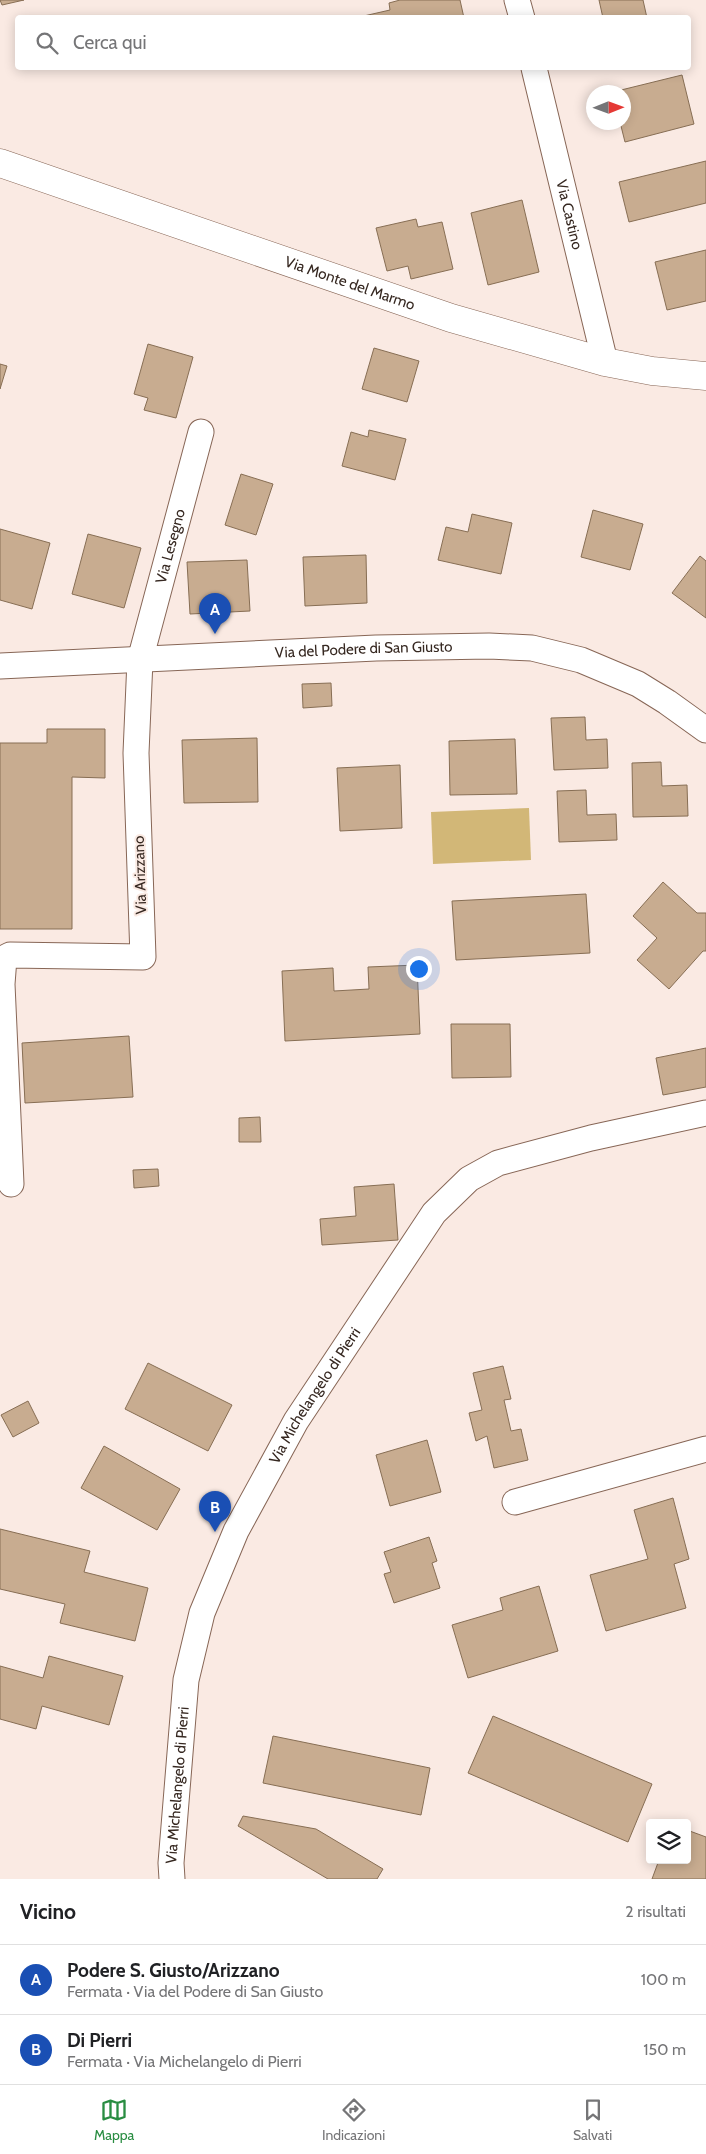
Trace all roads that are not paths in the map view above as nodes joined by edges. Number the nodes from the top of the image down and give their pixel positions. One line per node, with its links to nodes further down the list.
1 (517, 0): 2 (street)
2 (521, 15)
3 (534, 70): 5 (street, Via Castino)
4 (0, 163): 5 (street, Via Monte del Marmo)
5 (605, 362): 6 (street, Via Monte del Marmo)
6 (706, 376)
7 (201, 432): 8 (street, Via Lesegno)
8 (140, 660): 9 (street, Via del Podere di San Giusto); 10 (street, Via del Podere di San Giusto); 12 (street, Via Arizzano)
9 (0, 666)
10 (706, 730)
11 (706, 1113): 15 (street, Via Michelangelo di Pierri)
12 (11, 1184)
13 (706, 1449): 14 (street)
14 (515, 1502)
15 (172, 1879)

